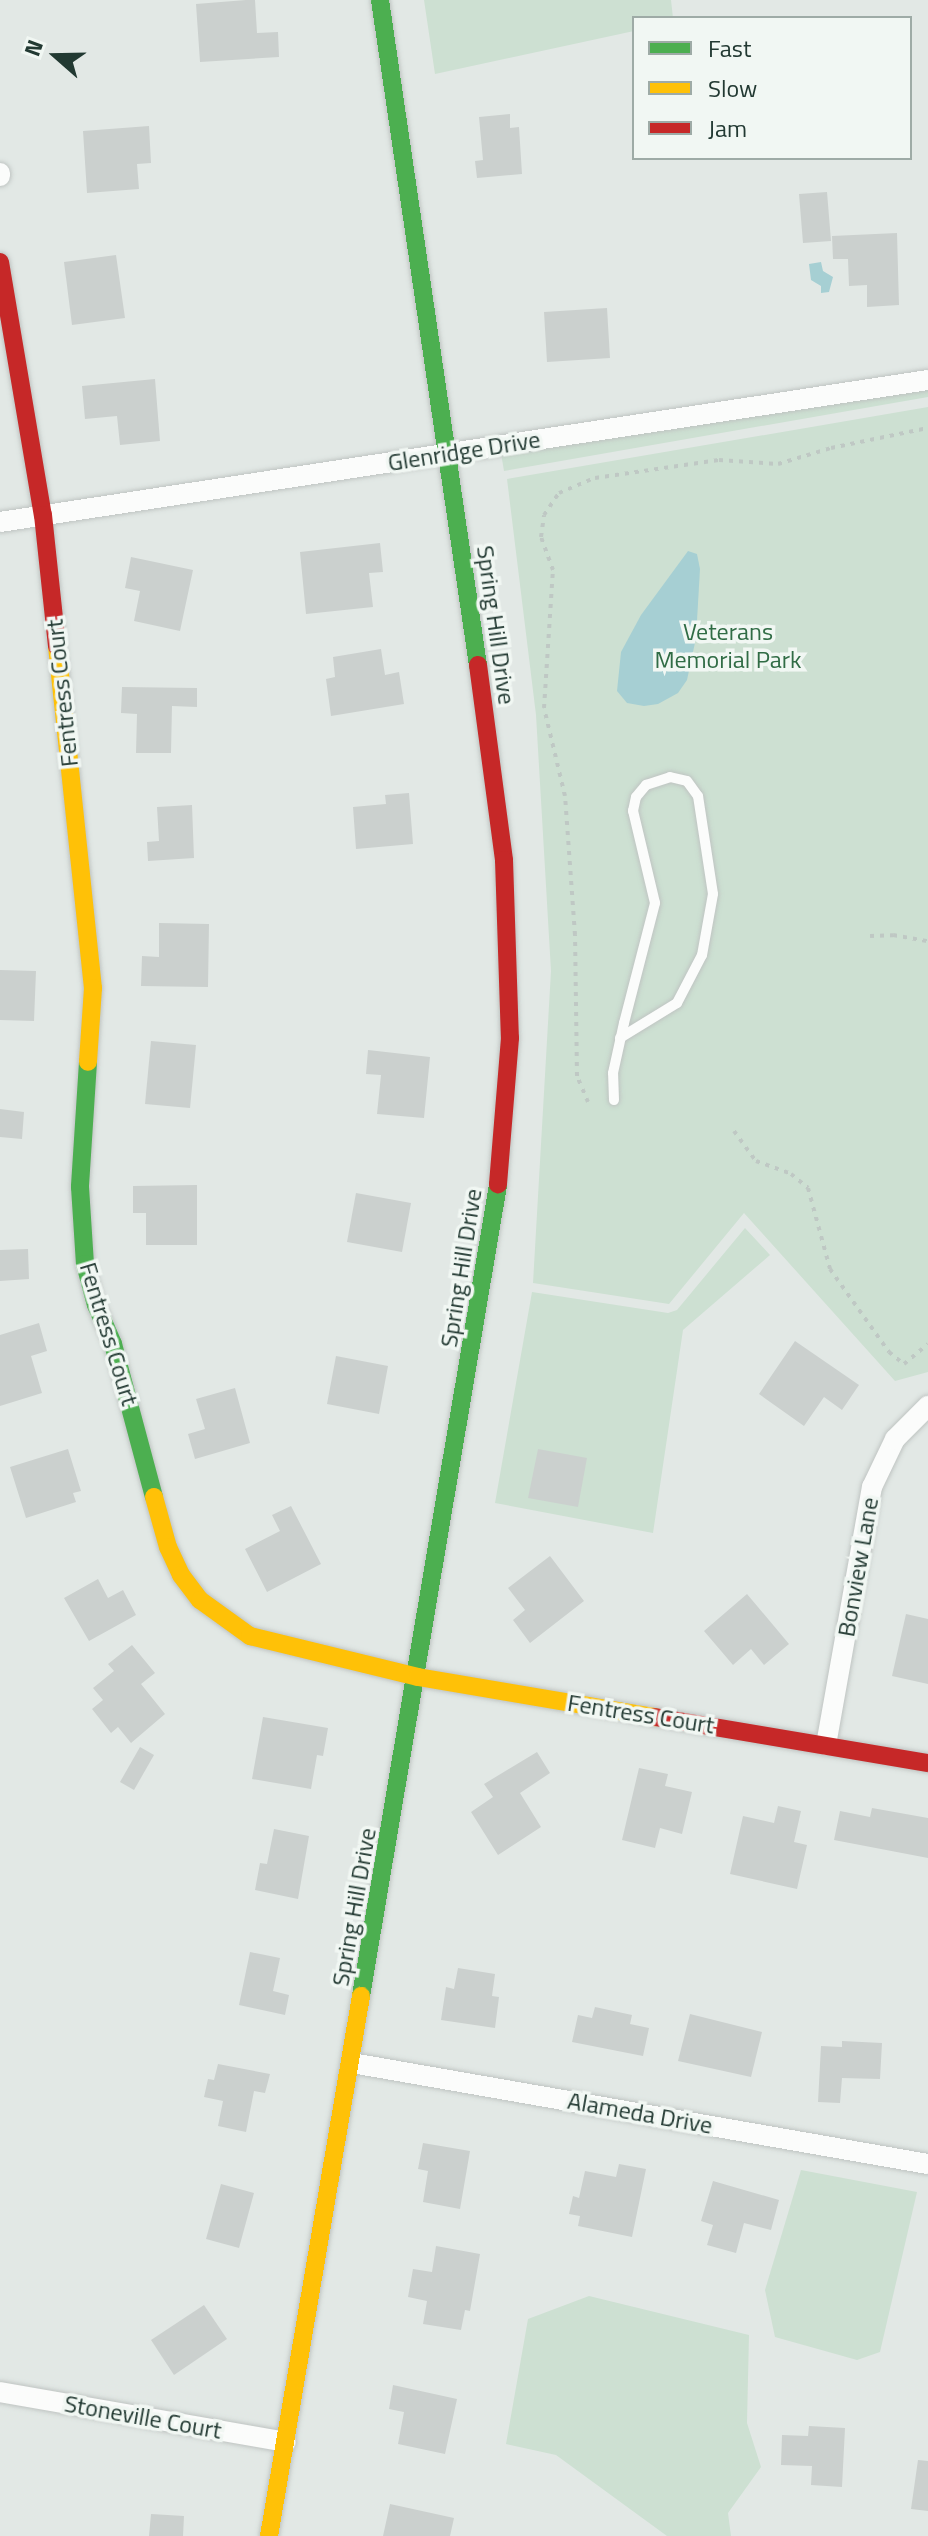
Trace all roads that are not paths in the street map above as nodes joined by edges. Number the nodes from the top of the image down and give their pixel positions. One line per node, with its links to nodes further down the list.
1 (380, 0): 4 (main road, Spring Hill Drive)
2 (0, 262): 5 (main road, Fentress Court)
3 (928, 380): 4 (street, Glenridge Drive)
4 (449, 453): 5 (street, Glenridge Drive); 10 (main road, Spring Hill Drive)
5 (43, 515): 6 (street, Glenridge Drive); 10 (main road, Fentress Court)
6 (0, 522)
7 (620, 1038): 7 (lane); 8 (lane)
8 (614, 1100)
9 (928, 1406): 11 (street, Bonview Lane)
10 (418, 1677): 11 (main road, Fentress Court); 13 (main road, Spring Hill Drive)
11 (826, 1745): 12 (main road, Fentress Court)
12 (928, 1763)
13 (352, 2063): 14 (street, Alameda Drive); 16 (main road, Spring Hill Drive)
14 (928, 2164)
15 (0, 2392): 16 (street, Stoneville Court)
16 (286, 2442): 17 (main road, Spring Hill Drive)
17 (269, 2536)

